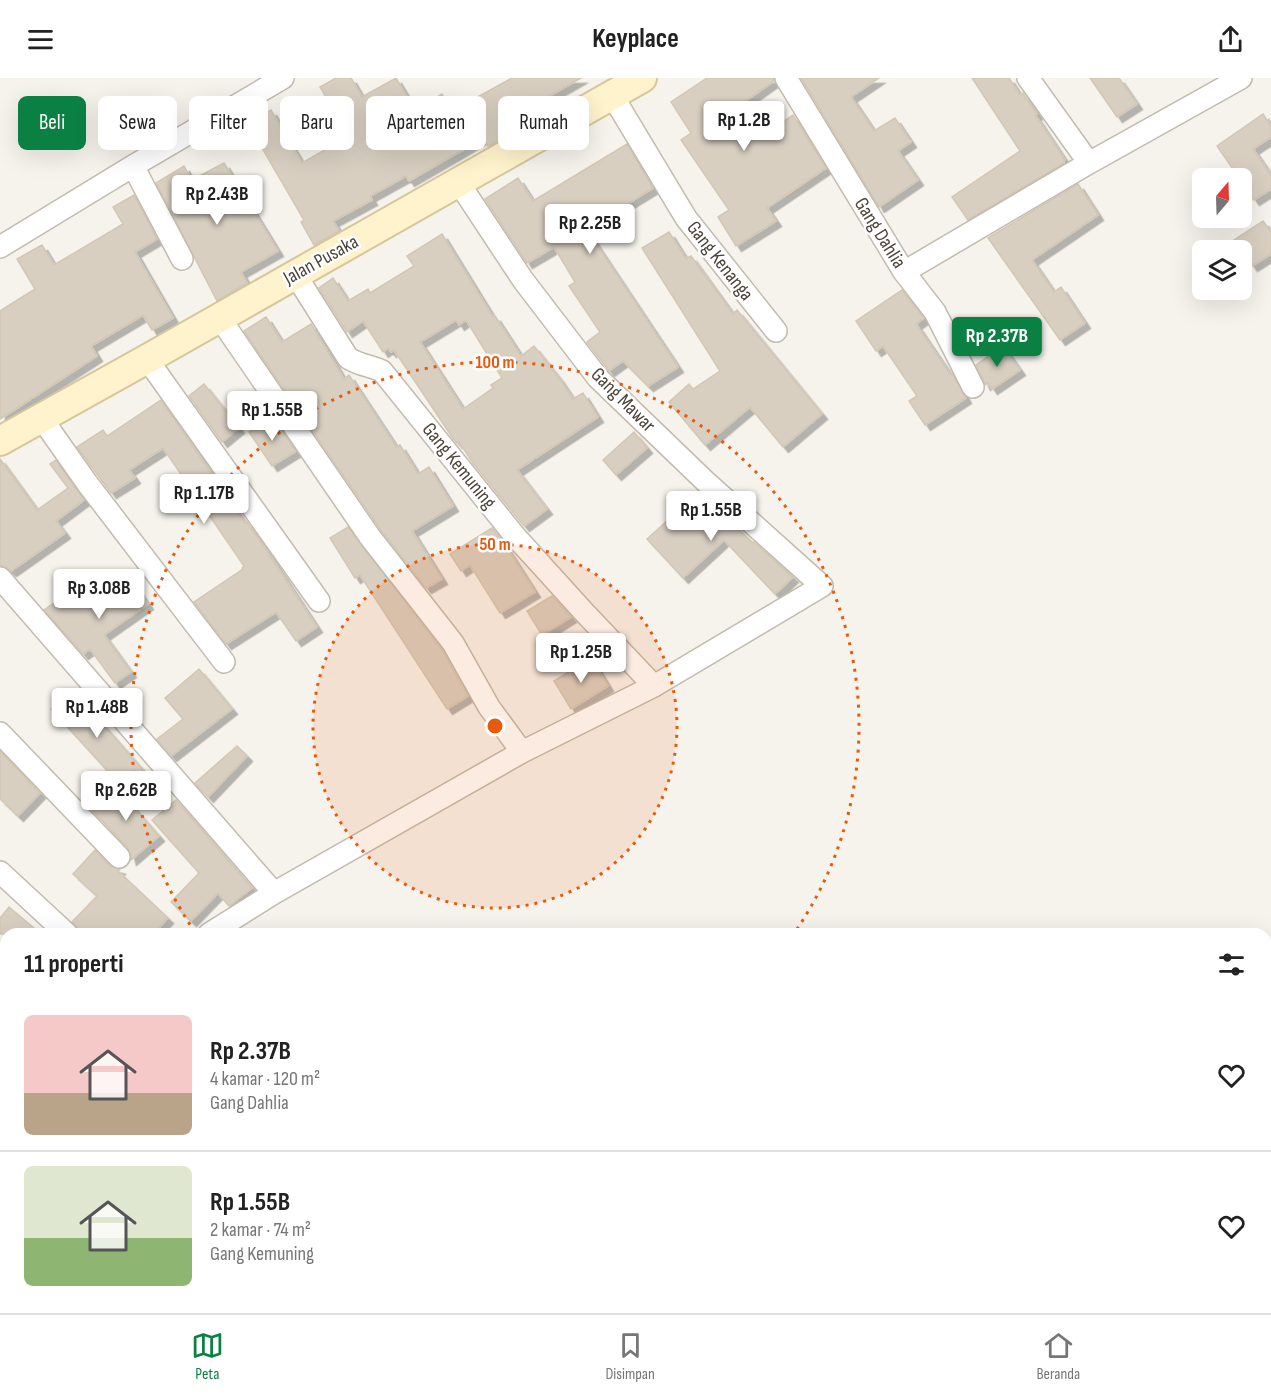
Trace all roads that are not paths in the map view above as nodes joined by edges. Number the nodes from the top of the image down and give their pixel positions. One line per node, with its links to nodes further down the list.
1 (283, 78): 8 (street)
2 (642, 78): 6 (main road, Jalan Pusaka)
3 (786, 78): 12 (street, Gang Dahlia)
4 (1028, 78): 7 (street)
5 (1241, 78): 7 (street)
6 (612, 95): 9 (main road, Jalan Pusaka); 15 (street, Gang Kenanga)
7 (1089, 163): 12 (street)
8 (133, 166): 10 (street); 11 (street)
9 (459, 183): 13 (main road, Jalan Pusaka); 23 (street, Gang Mawar)
10 (0, 247)
11 (182, 259)
12 (904, 273): 17 (street, Gang Dahlia)
13 (295, 274): 14 (main road, Jalan Pusaka); 23 (street, Gang Kemuning)
14 (219, 317): 16 (main road, Jalan Pusaka); 25 (street)
15 (776, 331)
16 (147, 360): 18 (main road, Jalan Pusaka); 21 (street)
17 (973, 387)
18 (42, 419): 19 (main road, Jalan Pusaka); 22 (street)
19 (0, 441)
20 (0, 578): 28 (street)
21 (319, 601)
22 (224, 662)
23 (654, 686): 25 (street)
24 (0, 733): 26 (street)
25 (522, 752): 28 (street)
26 (119, 857)
27 (0, 872): 29 (street)
28 (274, 893): 30 (street)
29 (61, 928)
30 (219, 928)

